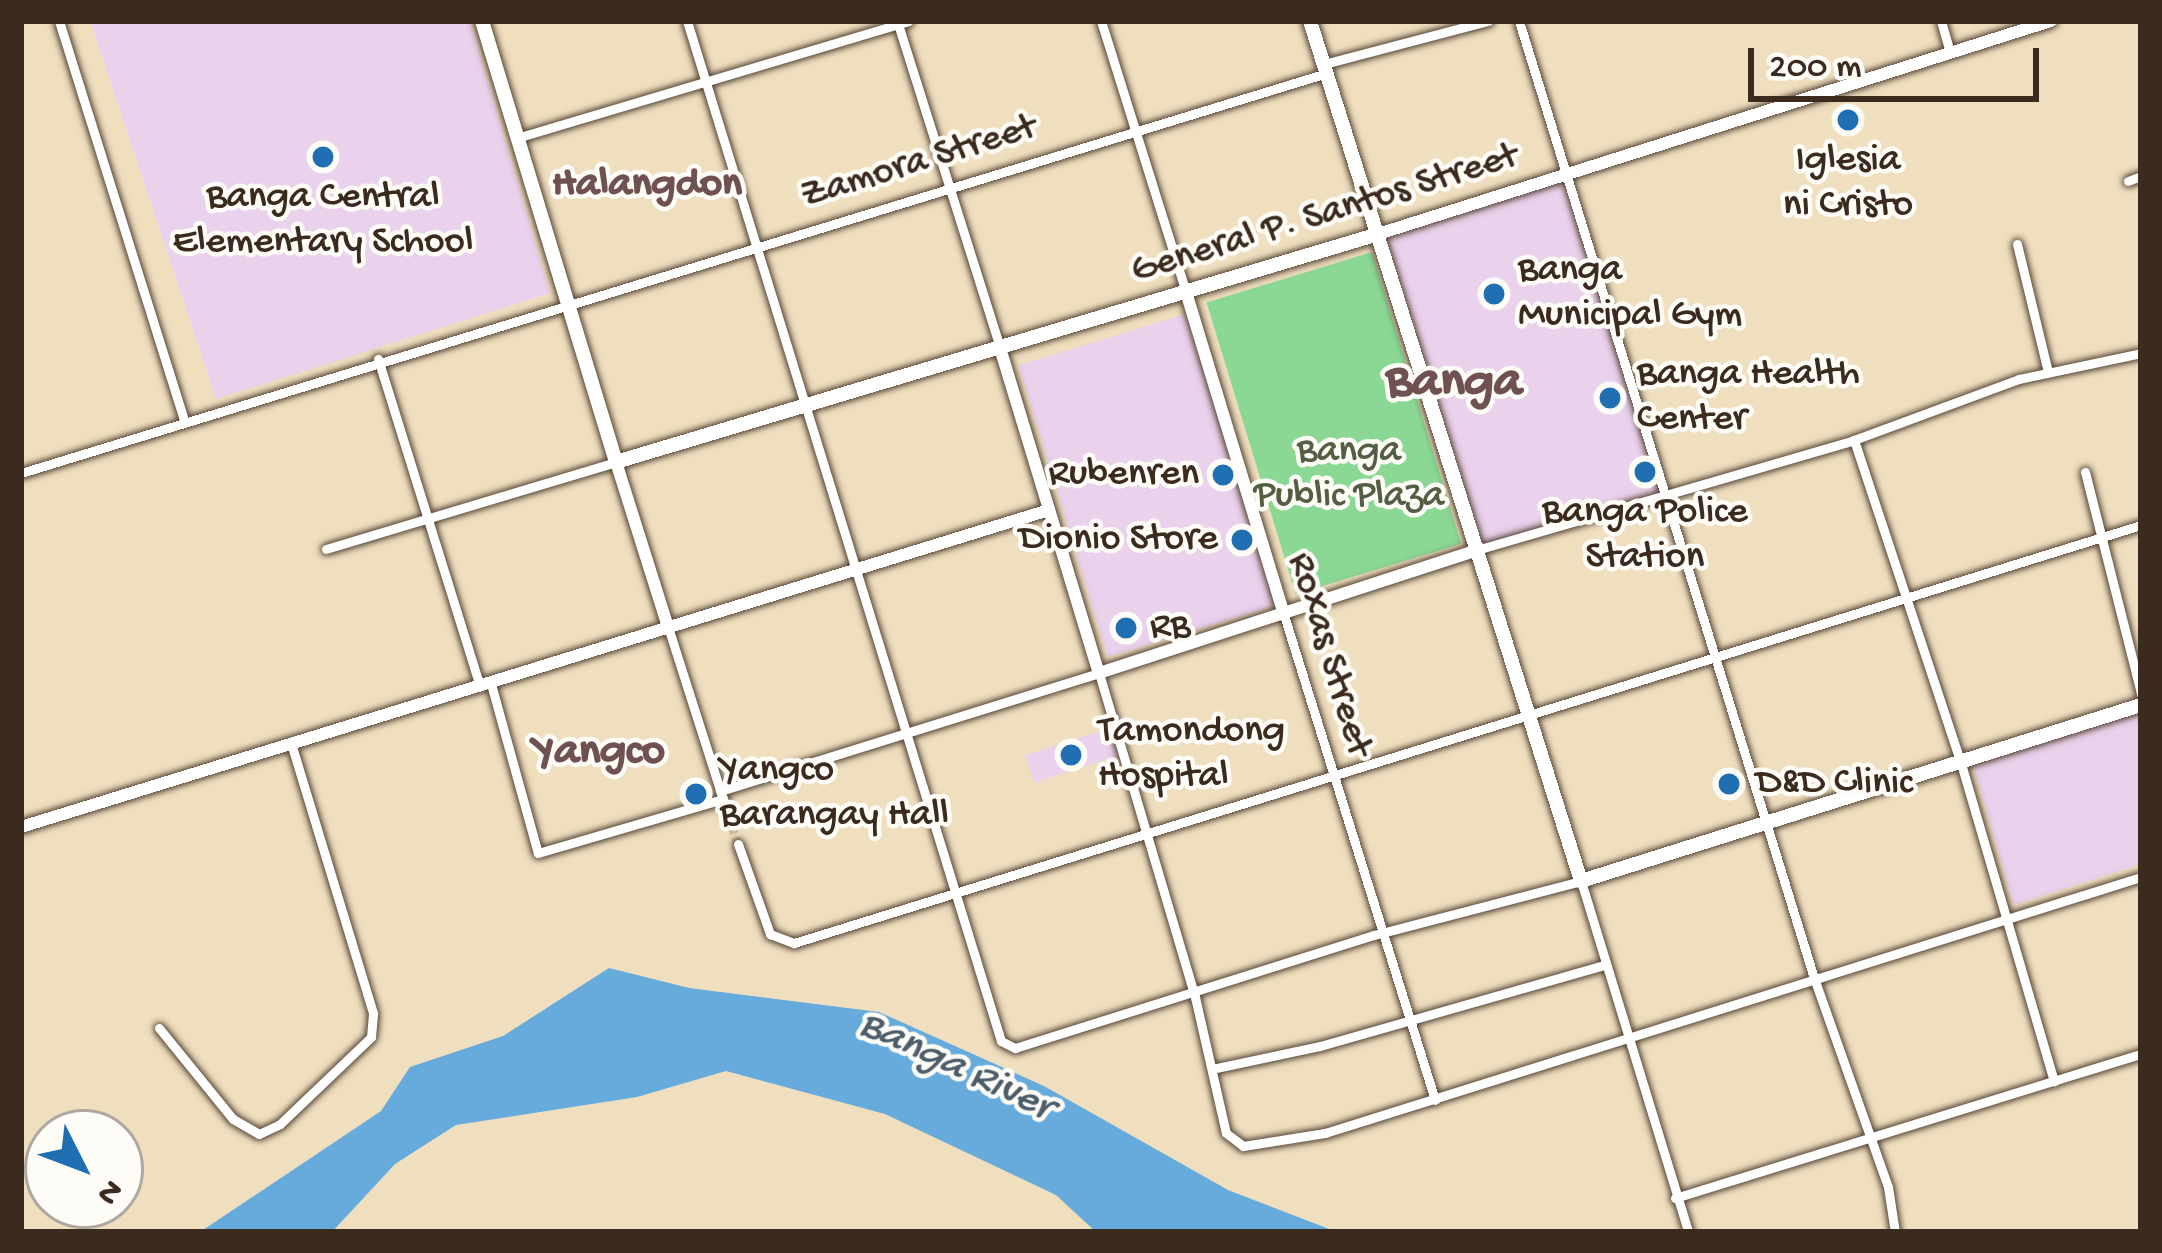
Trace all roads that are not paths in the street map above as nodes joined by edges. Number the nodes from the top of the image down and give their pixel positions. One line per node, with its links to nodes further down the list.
1 (58, 21): 30 (street)
2 (482, 21): 15 (main road)
3 (687, 21): 13 (street)
4 (1101, 21): 14 (street, Roxas Street)
5 (1310, 21): 12 (main road)
6 (1488, 21): 12 (street, Zamora Street)
7 (1519, 21): 16 (street)
8 (1941, 21): 11 (street)
9 (2051, 21): 11 (street, General P. Santos Street)
10 (903, 22): 13 (street); 19 (street)
11 (1951, 52): 16 (street, General P. Santos Street)
12 (1326, 69): 14 (street, Zamora Street); 20 (main road)
13 (709, 85): 15 (street); 22 (street)
14 (1137, 130): 19 (street, Zamora Street); 23 (street, Roxas Street)
15 (520, 136): 24 (main road)
16 (1568, 173): 20 (street, General P. Santos Street); 35 (street)
17 (2141, 176): 18 (street)
18 (2128, 181)
19 (945, 185): 22 (street, Zamora Street); 25 (street)
20 (1375, 235): 23 (main road, General P. Santos Street); 41 (main road)
21 (2017, 244): 28 (street)
22 (756, 245): 24 (street, Zamora Street); 29 (street)
23 (1186, 292): 25 (main road, General P. Santos Street); 44 (street, Roxas Street)
24 (568, 302): 27 (street, Zamora Street); 32 (main road)
25 (1000, 348): 29 (main road, General P. Santos Street); 36 (street)
26 (2141, 353): 28 (street)
27 (378, 359): 30 (street, Zamora Street); 37 (street)
28 (2048, 372): 31 (street)
29 (807, 402): 32 (main road, General P. Santos Street); 42 (street)
30 (183, 417): 34 (street, Zamora Street)
31 (1854, 440): 35 (street); 43 (street)
32 (616, 462): 37 (street); 45 (street)
33 (2085, 472): 39 (street)
34 (21, 473)
35 (1668, 498): 41 (street); 46 (street)
36 (1049, 510): 42 (street); 47 (street)
37 (433, 517): 40 (street); 48 (street)
38 (2141, 525): 39 (street)
39 (2099, 540): 43 (street); 49 (street)
40 (326, 549)
41 (1480, 549): 44 (street); 51 (main road)
42 (857, 569): 45 (street); 52 (street)
43 (1906, 599): 46 (street); 54 (street)
44 (1283, 612): 47 (street); 55 (street, Roxas Street)
45 (668, 627): 48 (street); 56 (street)
46 (1718, 656): 51 (street); 58 (street)
47 (1099, 673): 52 (street); 60 (street)
48 (485, 686): 53 (street); 56 (street)
49 (2141, 694)
50 (2141, 705): 54 (main road)
51 (1525, 715): 55 (street); 63 (main road)
52 (907, 734): 56 (street); 64 (street)
53 (292, 746): 59 (street); 71 (street)
54 (1960, 760): 58 (main road); 65 (street)
55 (1335, 777): 60 (street); 66 (street, Roxas Street)
56 (721, 795): 57 (street)
57 (727, 812)
58 (1766, 819): 63 (main road); 68 (street)
59 (21, 827)
60 (1146, 835): 64 (street); 69 (street)
61 (738, 844): 64 (street)
62 (2141, 877): 65 (street)
63 (1581, 881): 66 (street); 67 (street)
64 (956, 892): 69 (street)
65 (2006, 919): 68 (street); 75 (street)
66 (1384, 934): 69 (street); 70 (street, Roxas Street)
67 (1605, 965): 70 (street); 72 (street)
68 (1814, 978): 72 (street); 77 (street)
69 (1196, 997): 74 (street)
70 (1409, 1022): 74 (street); 76 (street, Roxas Street)
71 (159, 1028)
72 (1626, 1043): 76 (street); 78 (street)
73 (2141, 1054): 75 (street)
74 (1212, 1069): 76 (street)
75 (2054, 1082): 77 (street)
76 (1435, 1100)
77 (1866, 1139): 78 (street); 80 (street)
78 (1675, 1198): 79 (street)
79 (1688, 1232)
80 (1895, 1232)

